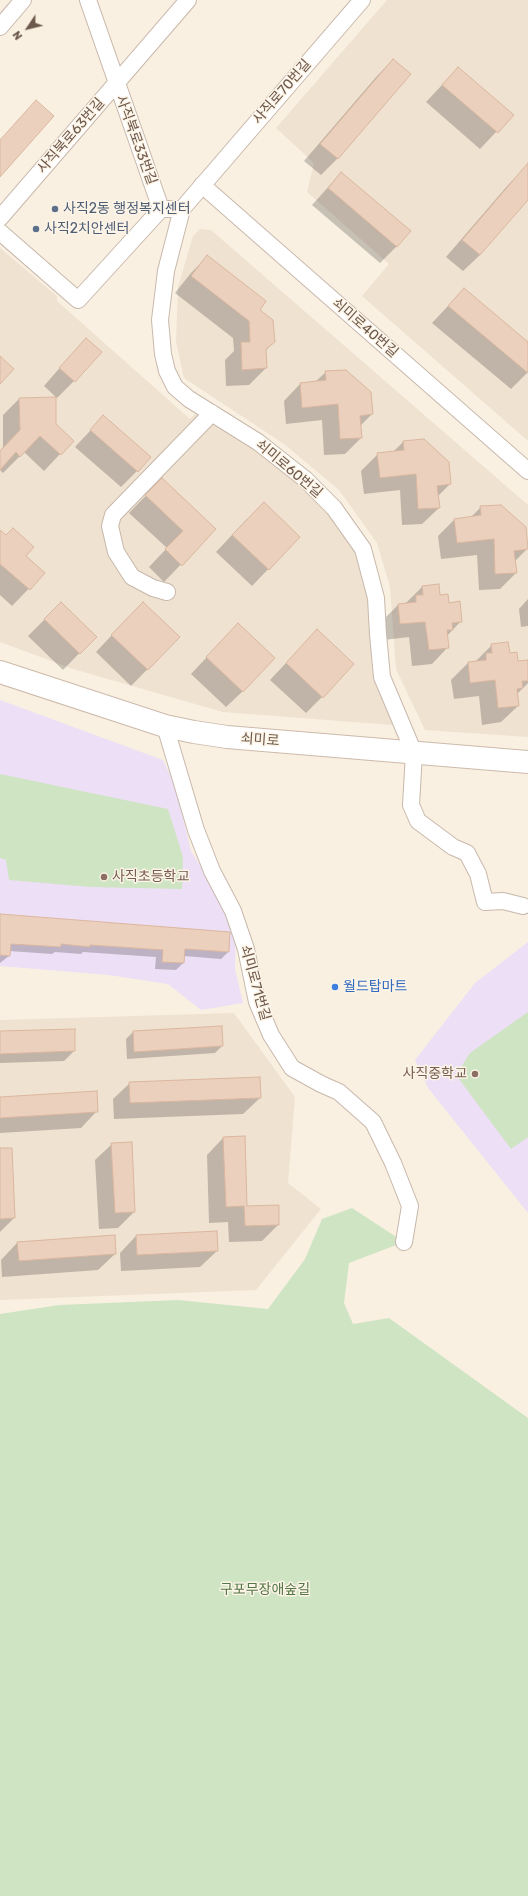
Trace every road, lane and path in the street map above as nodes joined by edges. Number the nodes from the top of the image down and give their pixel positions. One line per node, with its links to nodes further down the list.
1 (23, 0): 5 (street)
2 (88, 0): 6 (street, 사직북로33번길)
3 (188, 0): 6 (street, 사직북로63번길)
4 (360, 0): 7 (street, 사직로70번길)
5 (0, 27)
6 (116, 83): 8 (street, 사직북로33번길); 10 (street, 사직북로63번길)
7 (202, 185): 9 (street, 사직로70번길); 13 (street, 쇠미로40번길)
8 (161, 209): 9 (street); 11 (street)
9 (182, 209): 12 (street, 쇠미로60번길)
10 (0, 218)
11 (0, 232)
12 (212, 413): 14 (street); 17 (street, 쇠미로60번길)
13 (528, 471)
14 (167, 592)
15 (0, 672): 16 (main road, 쇠미로)
16 (166, 726): 17 (main road, 쇠미로); 20 (street, 쇠미로71번길)
17 (414, 753): 18 (main road, 쇠미로); 19 (street)
18 (528, 762)
19 (523, 906)
20 (404, 1242)

